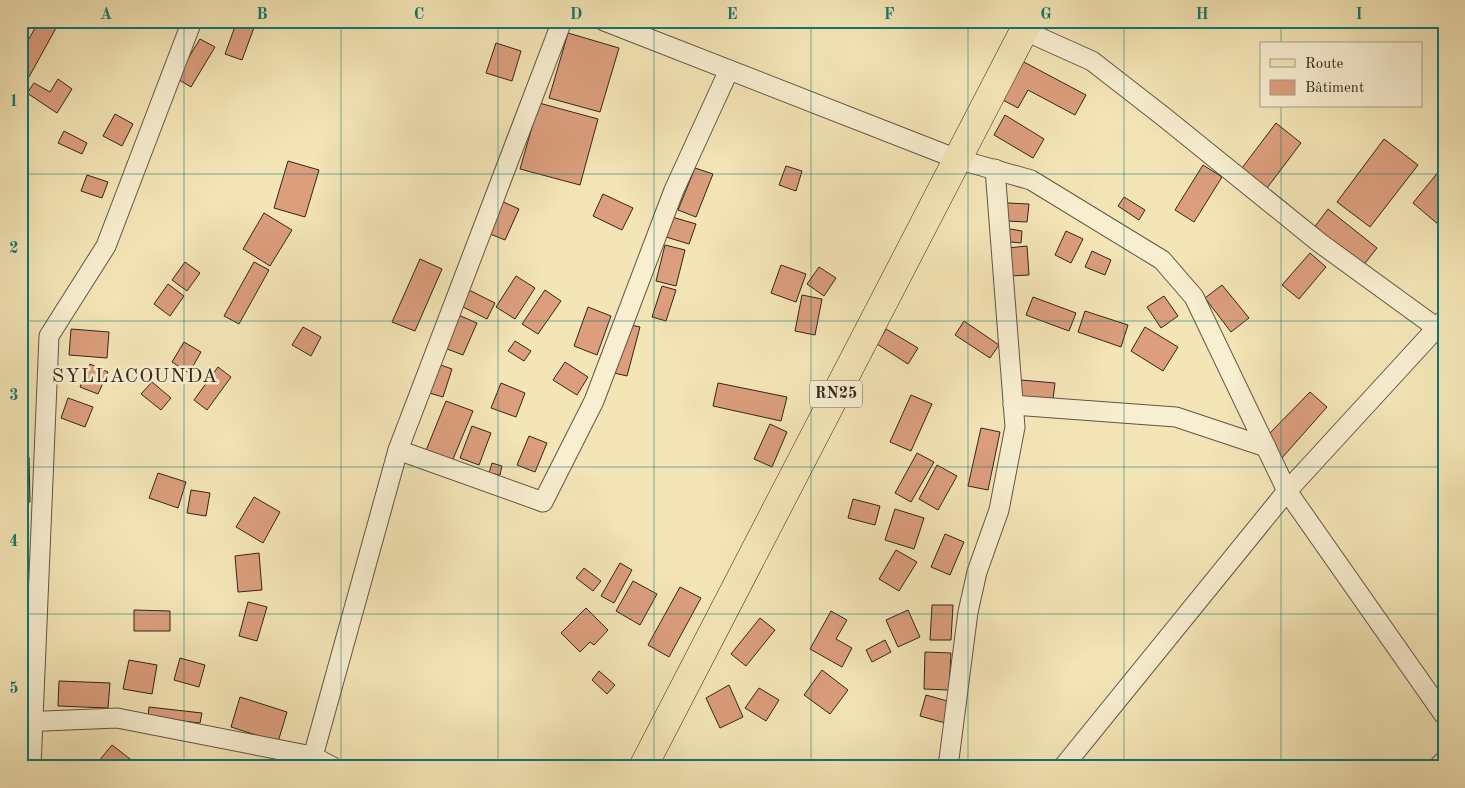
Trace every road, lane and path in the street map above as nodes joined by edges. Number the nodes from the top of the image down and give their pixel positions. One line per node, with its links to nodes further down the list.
1 (192, 21): 14 (street)
2 (562, 21): 11 (street)
3 (604, 21): 5 (street)
4 (1026, 26): 6 (main road, RN25); 8 (street)
5 (728, 70): 6 (street); 11 (street)
6 (957, 159): 7 (street); 19 (main road, RN25)
7 (995, 169): 9 (street); 10 (street)
8 (1442, 326): 12 (street)
9 (1013, 405): 10 (street); 20 (street)
10 (1266, 448): 12 (street)
11 (398, 450): 15 (street)
12 (1287, 491): 13 (street); 21 (street)
13 (1444, 715)
14 (27, 722): 15 (street); 17 (street)
15 (311, 762): 18 (street)
16 (1444, 762): 22 (street)
17 (31, 767)
18 (333, 767)
19 (643, 767)
20 (948, 767)
21 (1063, 767)
22 (1438, 767)

